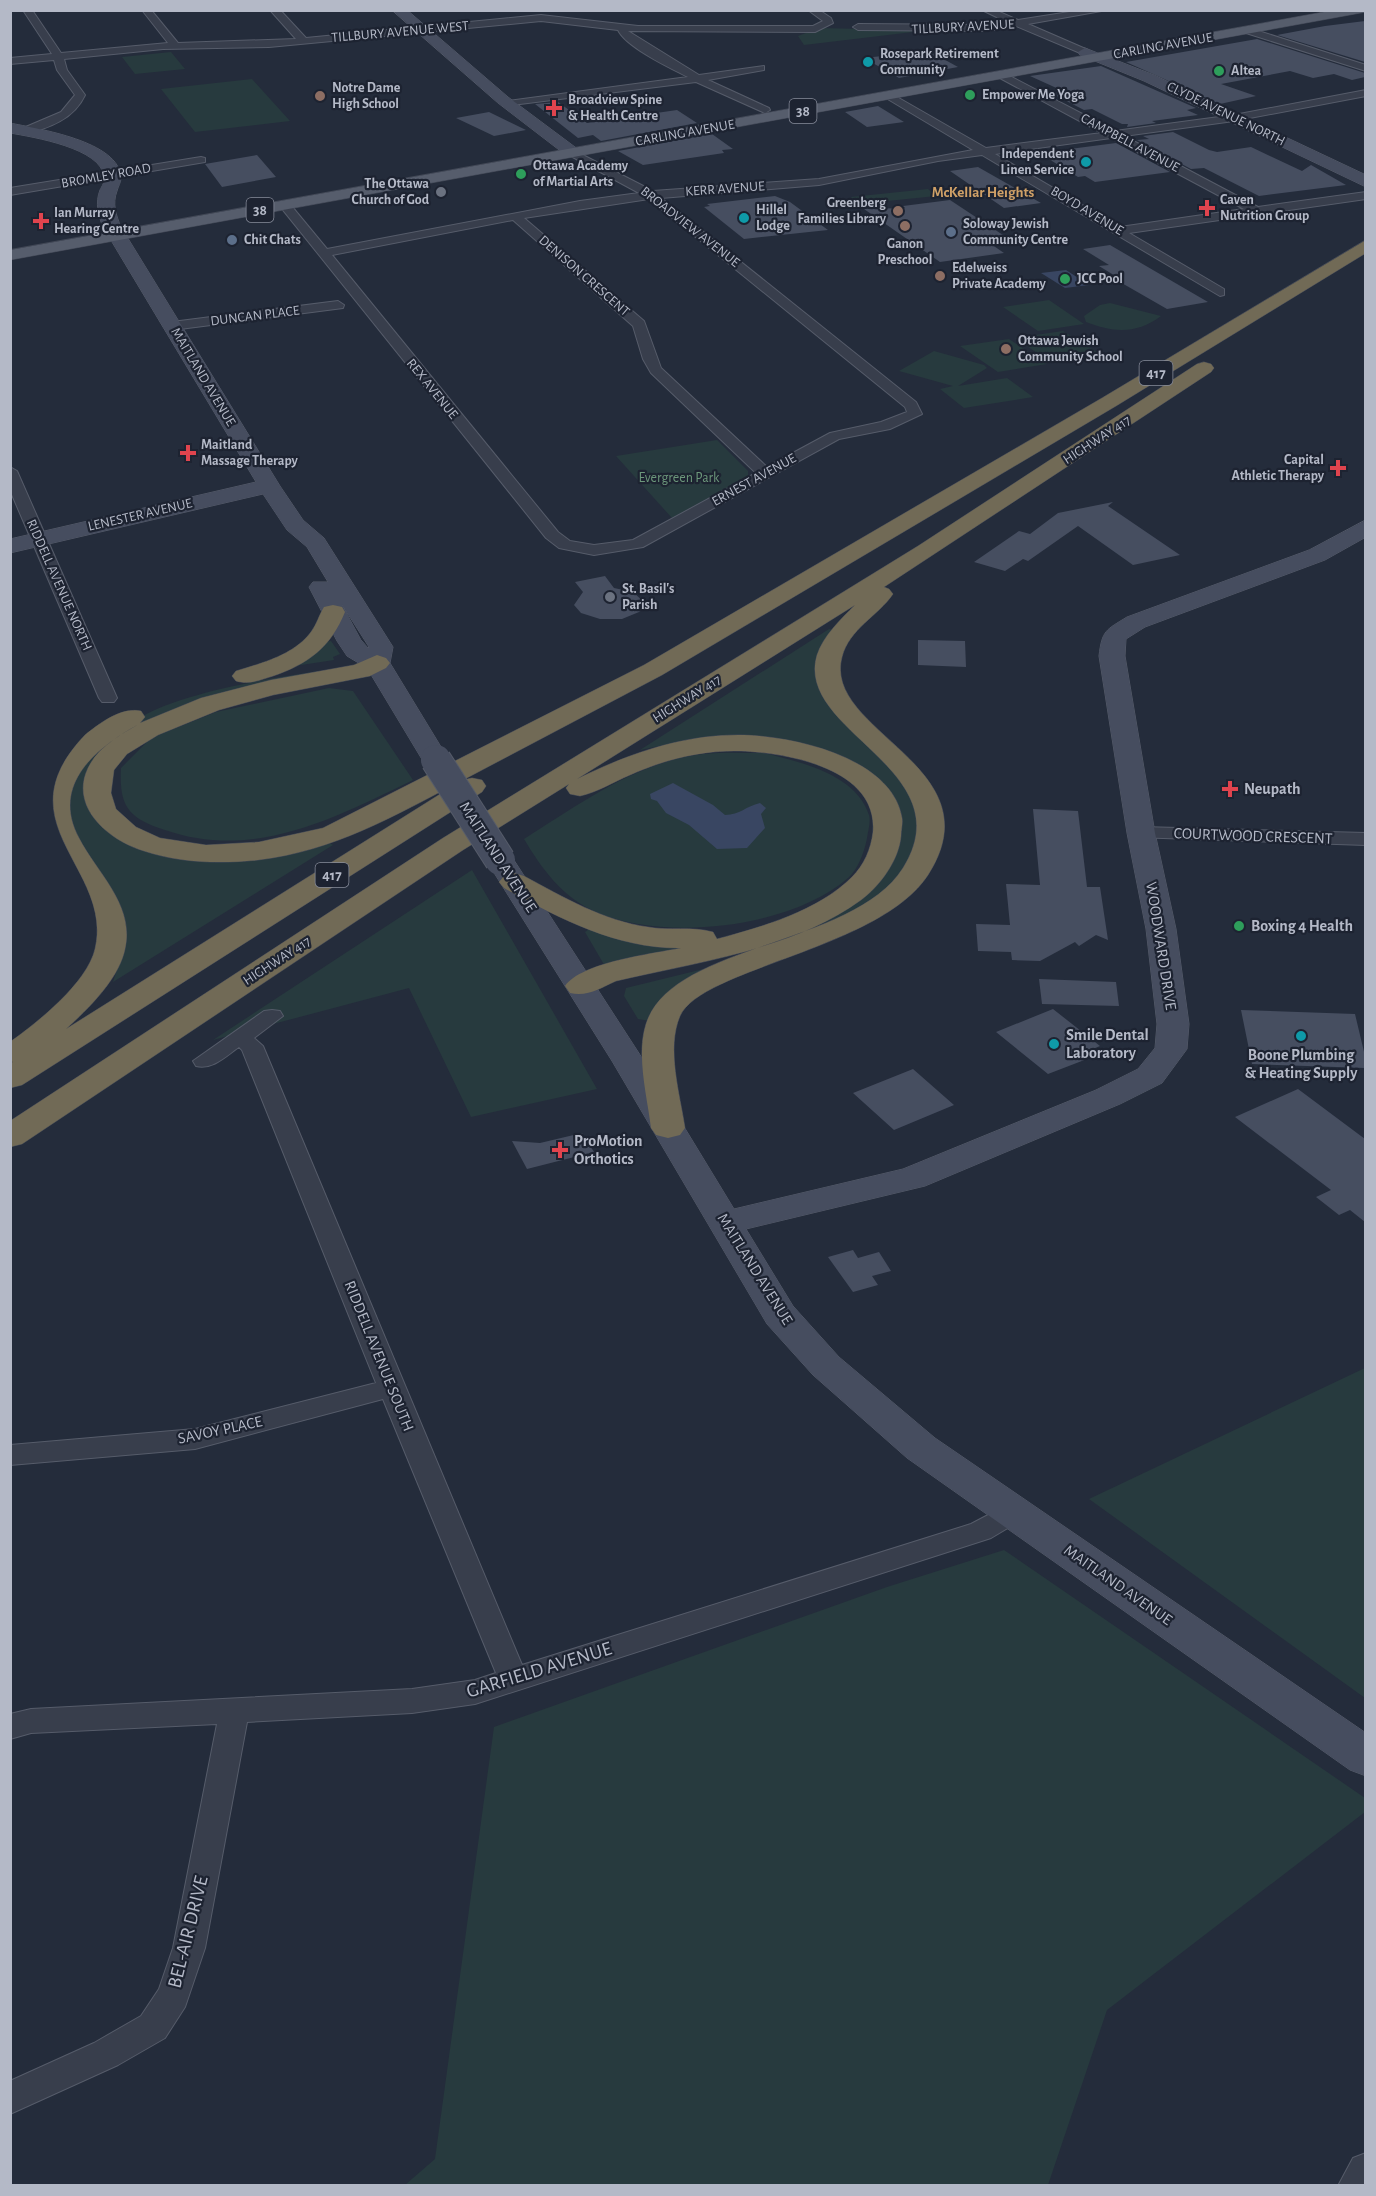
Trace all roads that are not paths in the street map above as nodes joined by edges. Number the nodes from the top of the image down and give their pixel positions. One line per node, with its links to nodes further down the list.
1 (27, 10): 21 (street)
2 (146, 10): 19 (street)
3 (274, 10): 18 (street)
4 (398, 10): 16 (street, BROADVIEW AVENUE)
5 (531, 10): 12 (street)
6 (812, 10): 15 (street, TILLBURY AVENUE WEST)
7 (986, 10): 13 (street)
8 (1103, 10): 13 (street, TILLBURY AVENUE)
9 (1318, 10): 20 (main road, CARLING AVENUE / 38)
10 (1360, 10): 17 (main road, CARLING AVENUE / 38)
11 (635, 16): 15 (street)
12 (541, 18): 15 (street, TILLBURY AVENUE WEST); 16 (street, TILLBURY AVENUE WEST)
13 (1016, 25): 14 (street, TILLBURY AVENUE); 20 (street)
14 (858, 27)
15 (622, 28): 26 (street)
16 (421, 30): 18 (street, TILLBURY AVENUE WEST); 29 (street, BROADVIEW AVENUE)
17 (1249, 31): 20 (main road, CARLING AVENUE / 38); 24 (street)
18 (304, 41): 19 (street, TILLBURY AVENUE WEST)
19 (176, 46): 21 (street, TILLBURY AVENUE WEST)
20 (1092, 55): 25 (main road, CARLING AVENUE / 38); 30 (main road, CARLING AVENUE / 38); 31 (street, CLYDE AVENUE NORTH)
21 (58, 56): 22 (street, TILLBURY AVENUE WEST); 32 (street)
22 (10, 61)
23 (760, 68): 26 (street)
24 (1365, 68)
25 (1002, 75): 28 (main road, CARLING AVENUE / 38); 33 (street, CAMPBELL AVENUE)
26 (694, 79): 29 (street); 30 (street)
27 (1365, 93): 31 (street, KERR AVENUE)
28 (890, 96): 34 (main road, CARLING AVENUE / 38); 35 (street, BOYD AVENUE)
29 (508, 104): 34 (street, BROADVIEW AVENUE)
30 (765, 110): 34 (main road, CARLING AVENUE / 38)
31 (1234, 118): 33 (street, KERR AVENUE); 38 (street, CLYDE AVENUE NORTH)
32 (18, 130): 37 (street)
33 (1114, 133): 35 (street, KERR AVENUE); 43 (street, CAMPBELL AVENUE)
34 (567, 150): 40 (street, BROADVIEW AVENUE); 42 (main road, CARLING AVENUE / 38); 45 (main road, CARLING AVENUE / 38)
35 (986, 150): 40 (street, KERR AVENUE); 46 (street, BOYD AVENUE)
36 (201, 160): 37 (street, BROMLEY ROAD)
37 (112, 175): 39 (street, BROMLEY ROAD); 45 (street, MAITLAND AVENUE)
38 (1365, 182)
39 (10, 192)
40 (651, 195): 44 (street, KERR AVENUE); 55 (street, BROADVIEW AVENUE)
41 (1365, 195): 43 (street)
42 (285, 206): 45 (main road, CARLING AVENUE / 38); 49 (street, REX AVENUE)
43 (1256, 211): 46 (street)
44 (515, 216): 49 (street, KERR AVENUE); 57 (street, DENISON CRESCENT)
45 (115, 231): 48 (main road, CARLING AVENUE / 38); 50 (main road, CARLING AVENUE / 38); 54 (street, MAITLAND AVENUE)
46 (1119, 231): 52 (street, BOYD AVENUE)
47 (1365, 245): 67 (highway, 417)
48 (10, 246)
49 (323, 253): 63 (street, REX AVENUE)
50 (10, 255)
51 (1365, 266): 64 (highway, HIGHWAY 417 / 417)
52 (1220, 292)
53 (338, 305): 54 (street, DUNCAN PLACE)
54 (172, 326): 58 (street, MAITLAND AVENUE)
55 (915, 414): 57 (street, ERNEST AVENUE)
56 (10, 471): 61 (street, RIDDELL AVENUE NORTH)
57 (764, 473): 63 (street, ERNEST AVENUE)
58 (269, 486): 59 (street, MAITLAND AVENUE); 61 (street, LENESTER AVENUE)
59 (295, 525): 65 (street, MAITLAND AVENUE); 66 (street, MAITLAND AVENUE)
60 (1365, 526): 70 (street, WOODWARD DRIVE)
61 (38, 538): 62 (street, LENESTER AVENUE); 69 (street, RIDDELL AVENUE NORTH)
62 (10, 546)
63 (594, 550)
64 (926, 551): 72 (highway, HIGHWAY 417 / 417); 75 (highway)
65 (333, 612): 66 (street, MAITLAND AVENUE); 68 (highway)
66 (377, 663): 67 (highway); 68 (highway); 73 (street, MAITLAND AVENUE, bridge)
67 (653, 670): 81 (highway, 417)
68 (181, 697): 79 (highway)
69 (108, 698)
70 (1141, 833): 71 (street, COURTWOOD CRESCENT); 84 (street, WOODWARD DRIVE)
71 (1365, 839)
72 (453, 844): 74 (highway); 83 (highway, HIGHWAY 417 / 417)
73 (507, 871): 74 (highway); 76 (street, MAITLAND AVENUE)
74 (772, 931): 76 (highway)
75 (816, 936): 76 (highway); 82 (highway)
76 (581, 986): 82 (street, MAITLAND AVENUE)
77 (272, 1016): 78 (street)
78 (239, 1038): 80 (street); 85 (street, RIDDELL AVENUE SOUTH)
79 (10, 1057)
80 (204, 1061)
81 (10, 1078)
82 (668, 1128): 84 (street, MAITLAND AVENUE)
83 (10, 1137)
84 (725, 1223): 87 (street, MAITLAND AVENUE)
85 (391, 1388): 86 (street, SAVOY PLACE); 88 (street, RIDDELL AVENUE SOUTH)
86 (10, 1455)
87 (1011, 1513): 88 (street, GARFIELD AVENUE); 91 (street, MAITLAND AVENUE)
88 (514, 1680): 89 (street, GARFIELD AVENUE)
89 (234, 1710): 90 (street, GARFIELD AVENUE); 92 (street, BEL-AIR DRIVE)
90 (10, 1727)
91 (1365, 1757)
92 (10, 2098)
93 (1365, 2170): 94 (street)
94 (1356, 2186)

